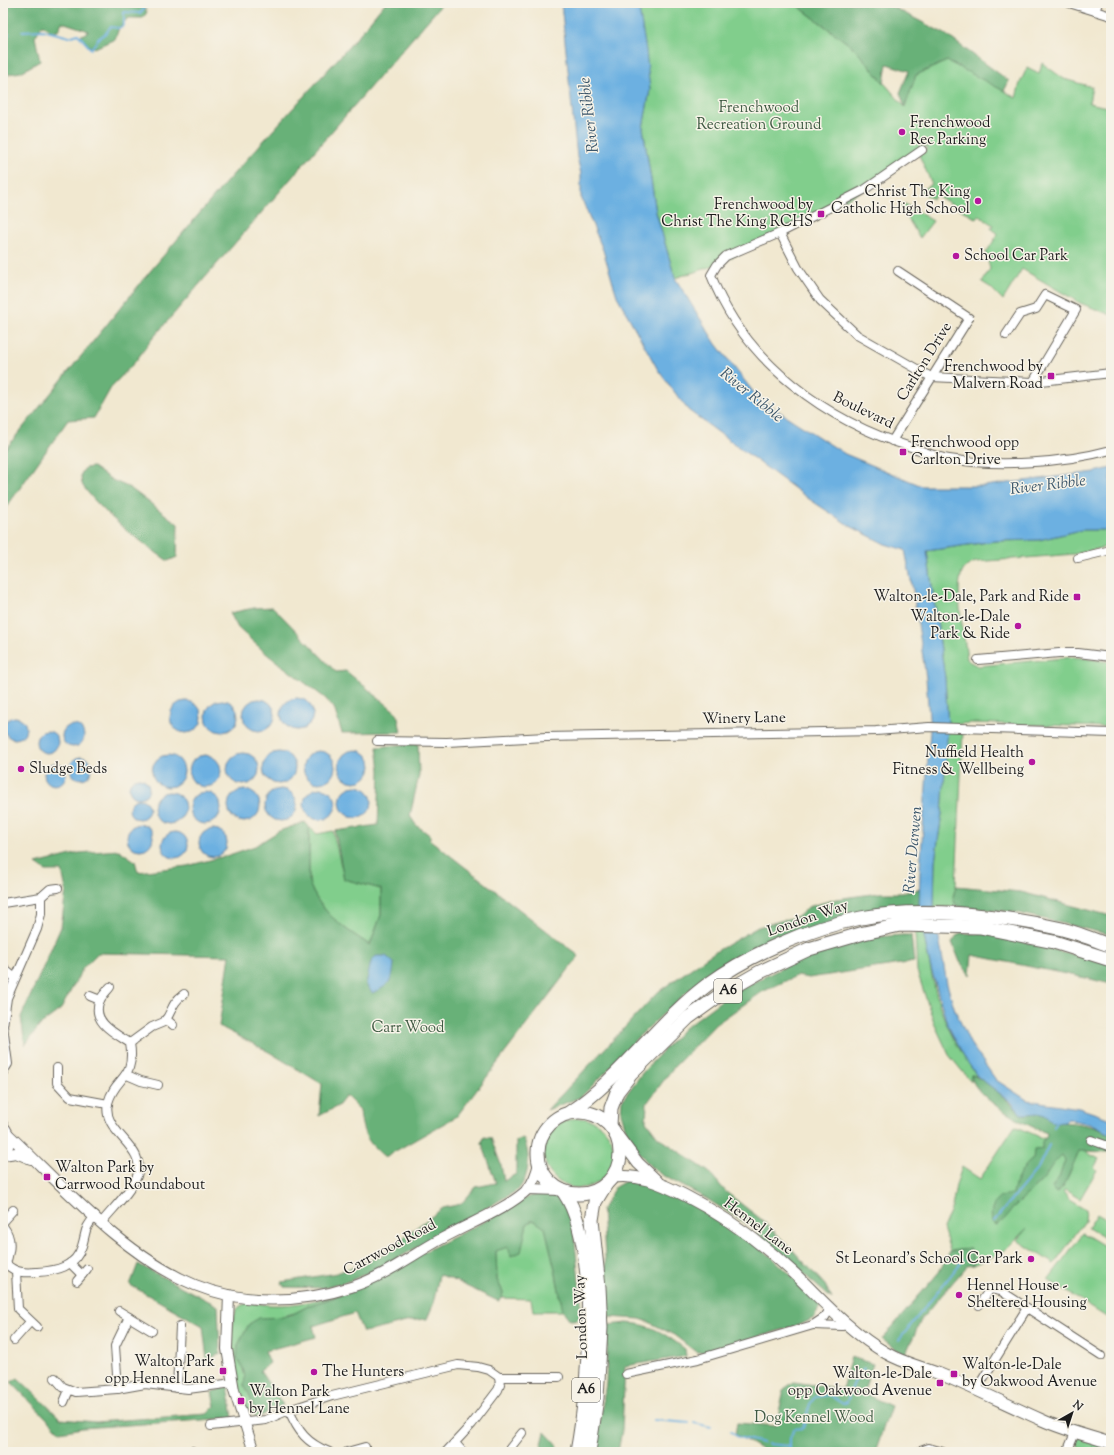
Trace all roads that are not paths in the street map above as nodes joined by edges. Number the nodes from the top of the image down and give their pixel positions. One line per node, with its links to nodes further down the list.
1 (1069, 3): 2 (street)
2 (1096, 7): 3 (street)
3 (1111, 16)
4 (922, 150): 5 (street)
5 (780, 233): 9 (street); 11 (street, Boulevard)
6 (898, 271): 9 (street, Carlton Drive)
7 (1006, 335): 10 (street)
8 (1111, 373): 10 (street)
9 (931, 377): 10 (street); 11 (street, Carlton Drive)
10 (1033, 382)
11 (892, 441): 12 (street, Boulevard)
12 (1111, 450)
13 (1111, 550): 14 (street)
14 (1078, 558)
15 (1111, 658): 16 (street)
16 (978, 660)
17 (1111, 733): 18 (street, Winery Lane)
18 (377, 741)
19 (58, 888): 20 (street)
20 (40, 897): 21 (street); 27 (street)
21 (3, 903)
22 (900, 919): 23 (highway, London Way / A6); 40 (highway, London Way / A6); 42 (highway, London Way / A6)
23 (981, 921): 24 (highway, London Way / A6); 25 (highway, London Way / A6)
24 (1111, 946)
25 (1111, 960)
26 (3, 968): 27 (street)
27 (14, 977): 36 (street)
28 (110, 987): 31 (street)
29 (184, 994): 32 (street)
30 (90, 996): 31 (street)
31 (100, 1000): 34 (street)
32 (166, 1020): 33 (street); 34 (street)
33 (174, 1025)
34 (130, 1043): 37 (street)
35 (57, 1068): 39 (street)
36 (3, 1072)
37 (127, 1075): 38 (street); 39 (street)
38 (158, 1085)
39 (108, 1104): 54 (street)
40 (570, 1112): 42 (highway, A6); 48 (highway, A6)
41 (3, 1126): 43 (street, Carrwood Road)
42 (613, 1130): 49 (highway, A6); 50 (main road, Hennel Lane)
43 (9, 1135): 46 (street); 47 (street, Carrwood Road)
44 (1091, 1140): 45 (street)
45 (1111, 1147)
46 (3, 1155): 47 (street, Carrwood Road)
47 (37, 1162): 54 (street, Carrwood Road)
48 (539, 1163): 51 (street, Carrwood Road); 52 (highway, A6)
49 (609, 1180): 50 (main road, Hennel Lane); 52 (highway); 98 (highway, London Way / A6)
50 (659, 1182): 64 (main road, Hennel Lane)
51 (527, 1189): 52 (street); 61 (street, Carrwood Road)
52 (562, 1191): 97 (highway, London Way / A6)
53 (13, 1210): 55 (street)
54 (99, 1219): 57 (street); 61 (street, Carrwood Road)
55 (3, 1221)
56 (3, 1226): 58 (street)
57 (70, 1264): 59 (street); 60 (street)
58 (5, 1266): 59 (street)
59 (16, 1271): 71 (street)
60 (82, 1275)
61 (230, 1295): 77 (street)
62 (979, 1305): 63 (street)
63 (1027, 1308): 72 (street); 81 (street)
64 (830, 1309): 67 (main road, Hennel Lane); 68 (street)
65 (119, 1311): 66 (street)
66 (129, 1318): 70 (street); 79 (street)
67 (847, 1324): 68 (street); 81 (main road, Hennel Lane)
68 (813, 1325): 73 (street)
69 (180, 1326): 78 (street)
70 (152, 1331)
71 (14, 1340)
72 (1101, 1356)
73 (626, 1374)
74 (499, 1377): 75 (street); 83 (street); 89 (street)
75 (560, 1377)
76 (55, 1378): 80 (street)
77 (232, 1383): 78 (street); 84 (street)
78 (177, 1388): 79 (street)
79 (118, 1389): 80 (street)
80 (69, 1390): 82 (street)
81 (976, 1390): 86 (main road, Hennel Lane)
82 (64, 1402)
83 (289, 1410): 84 (street); 92 (street)
84 (243, 1423): 85 (street); 91 (street)
85 (211, 1426)
86 (1075, 1433): 88 (main road, Hennel Lane); 101 (street)
87 (522, 1434): 96 (street)
88 (1111, 1442)
89 (455, 1443): 94 (street); 95 (street)
90 (365, 1447): 93 (street)
91 (254, 1452)
92 (329, 1452)
93 (348, 1452)
94 (446, 1452)
95 (463, 1452)
96 (507, 1452)
97 (577, 1452)
98 (589, 1452)
99 (918, 1452): 100 (street)
100 (943, 1452)
101 (1067, 1452)

